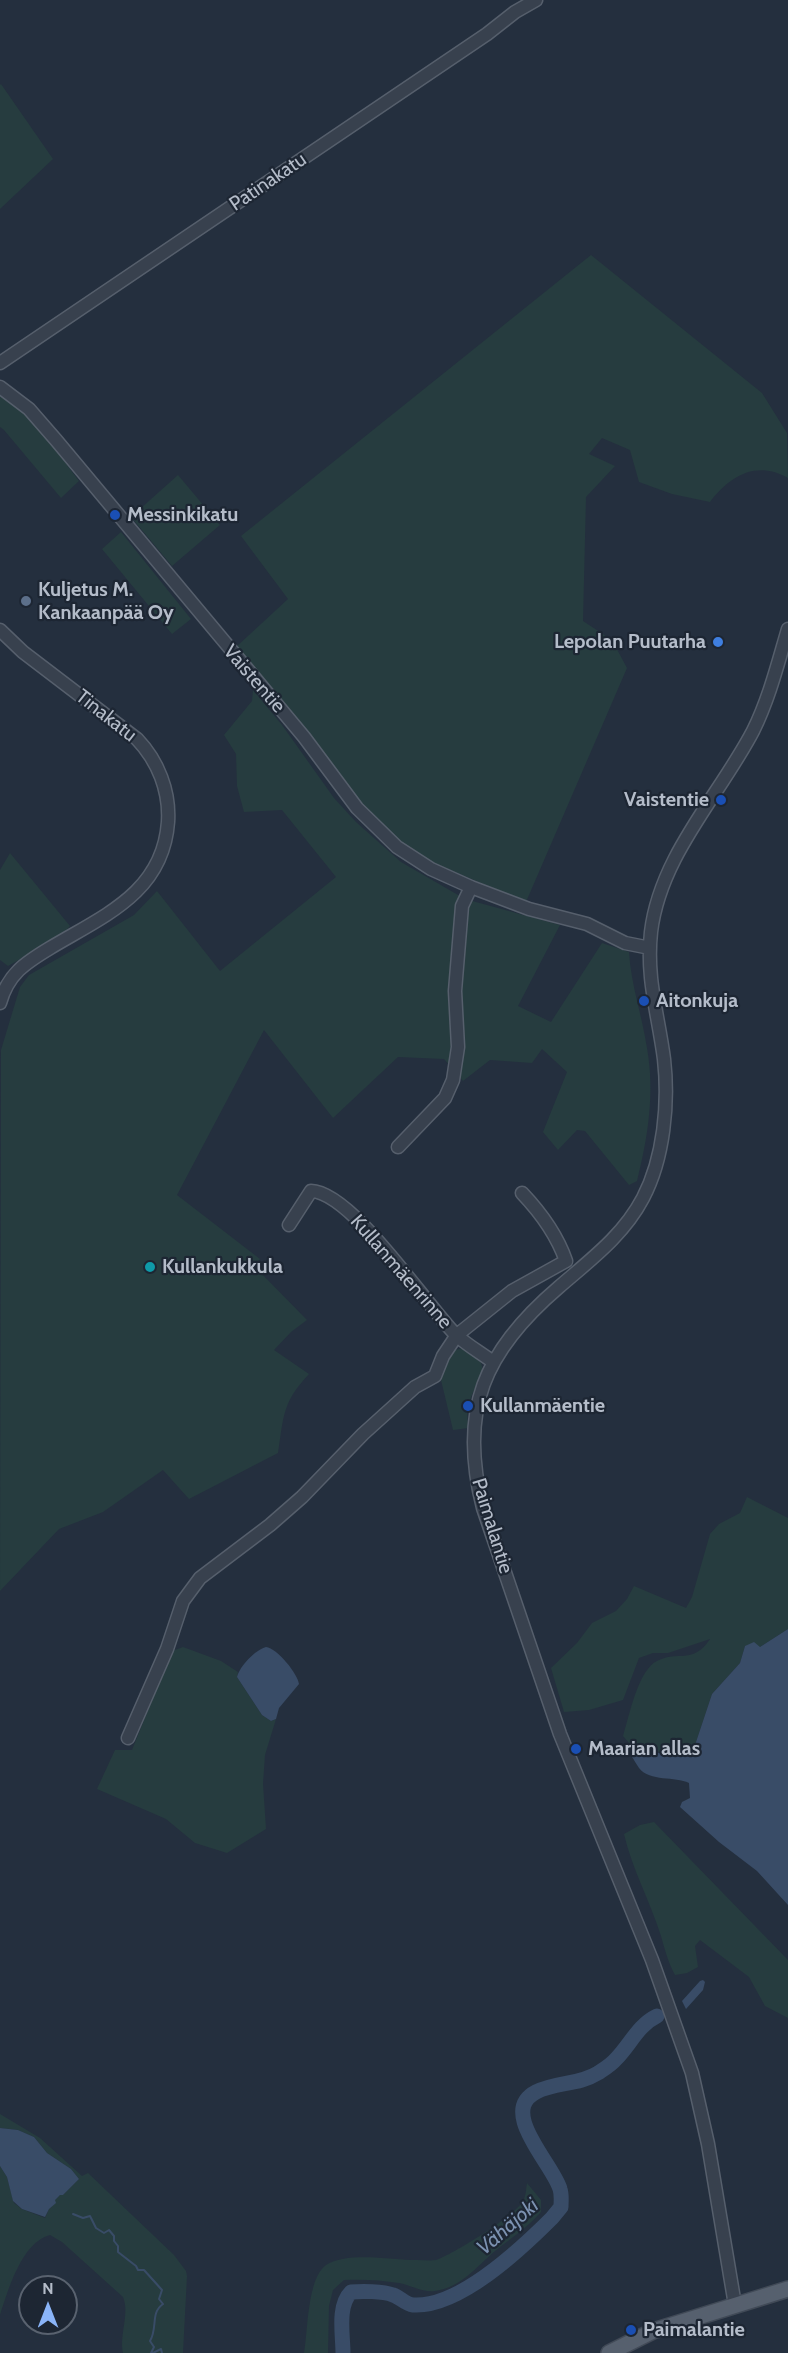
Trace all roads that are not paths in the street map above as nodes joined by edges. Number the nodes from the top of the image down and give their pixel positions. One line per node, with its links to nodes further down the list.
1 (536, 0): 2 (street, Patinakatu)
2 (0, 363)
3 (0, 387): 6 (street, Vaistentie)
4 (788, 629): 7 (street, Paimalantie)
5 (0, 630): 8 (street, Tinakatu)
6 (471, 886): 7 (street, Vaistentie); 10 (street)
7 (650, 948): 14 (street, Paimalantie)
8 (5, 976): 9 (street, Tinakatu)
9 (0, 1003)
10 (398, 1147)
11 (522, 1193): 13 (street)
12 (289, 1225): 13 (street, Kullanmäenrinne)
13 (457, 1335): 14 (street, Kullanmäenrinne); 15 (street)
14 (493, 1362): 17 (street, Paimalantie)
15 (128, 1738)
16 (788, 2289): 17 (main road)
17 (735, 2305): 18 (main road)
18 (609, 2353)

